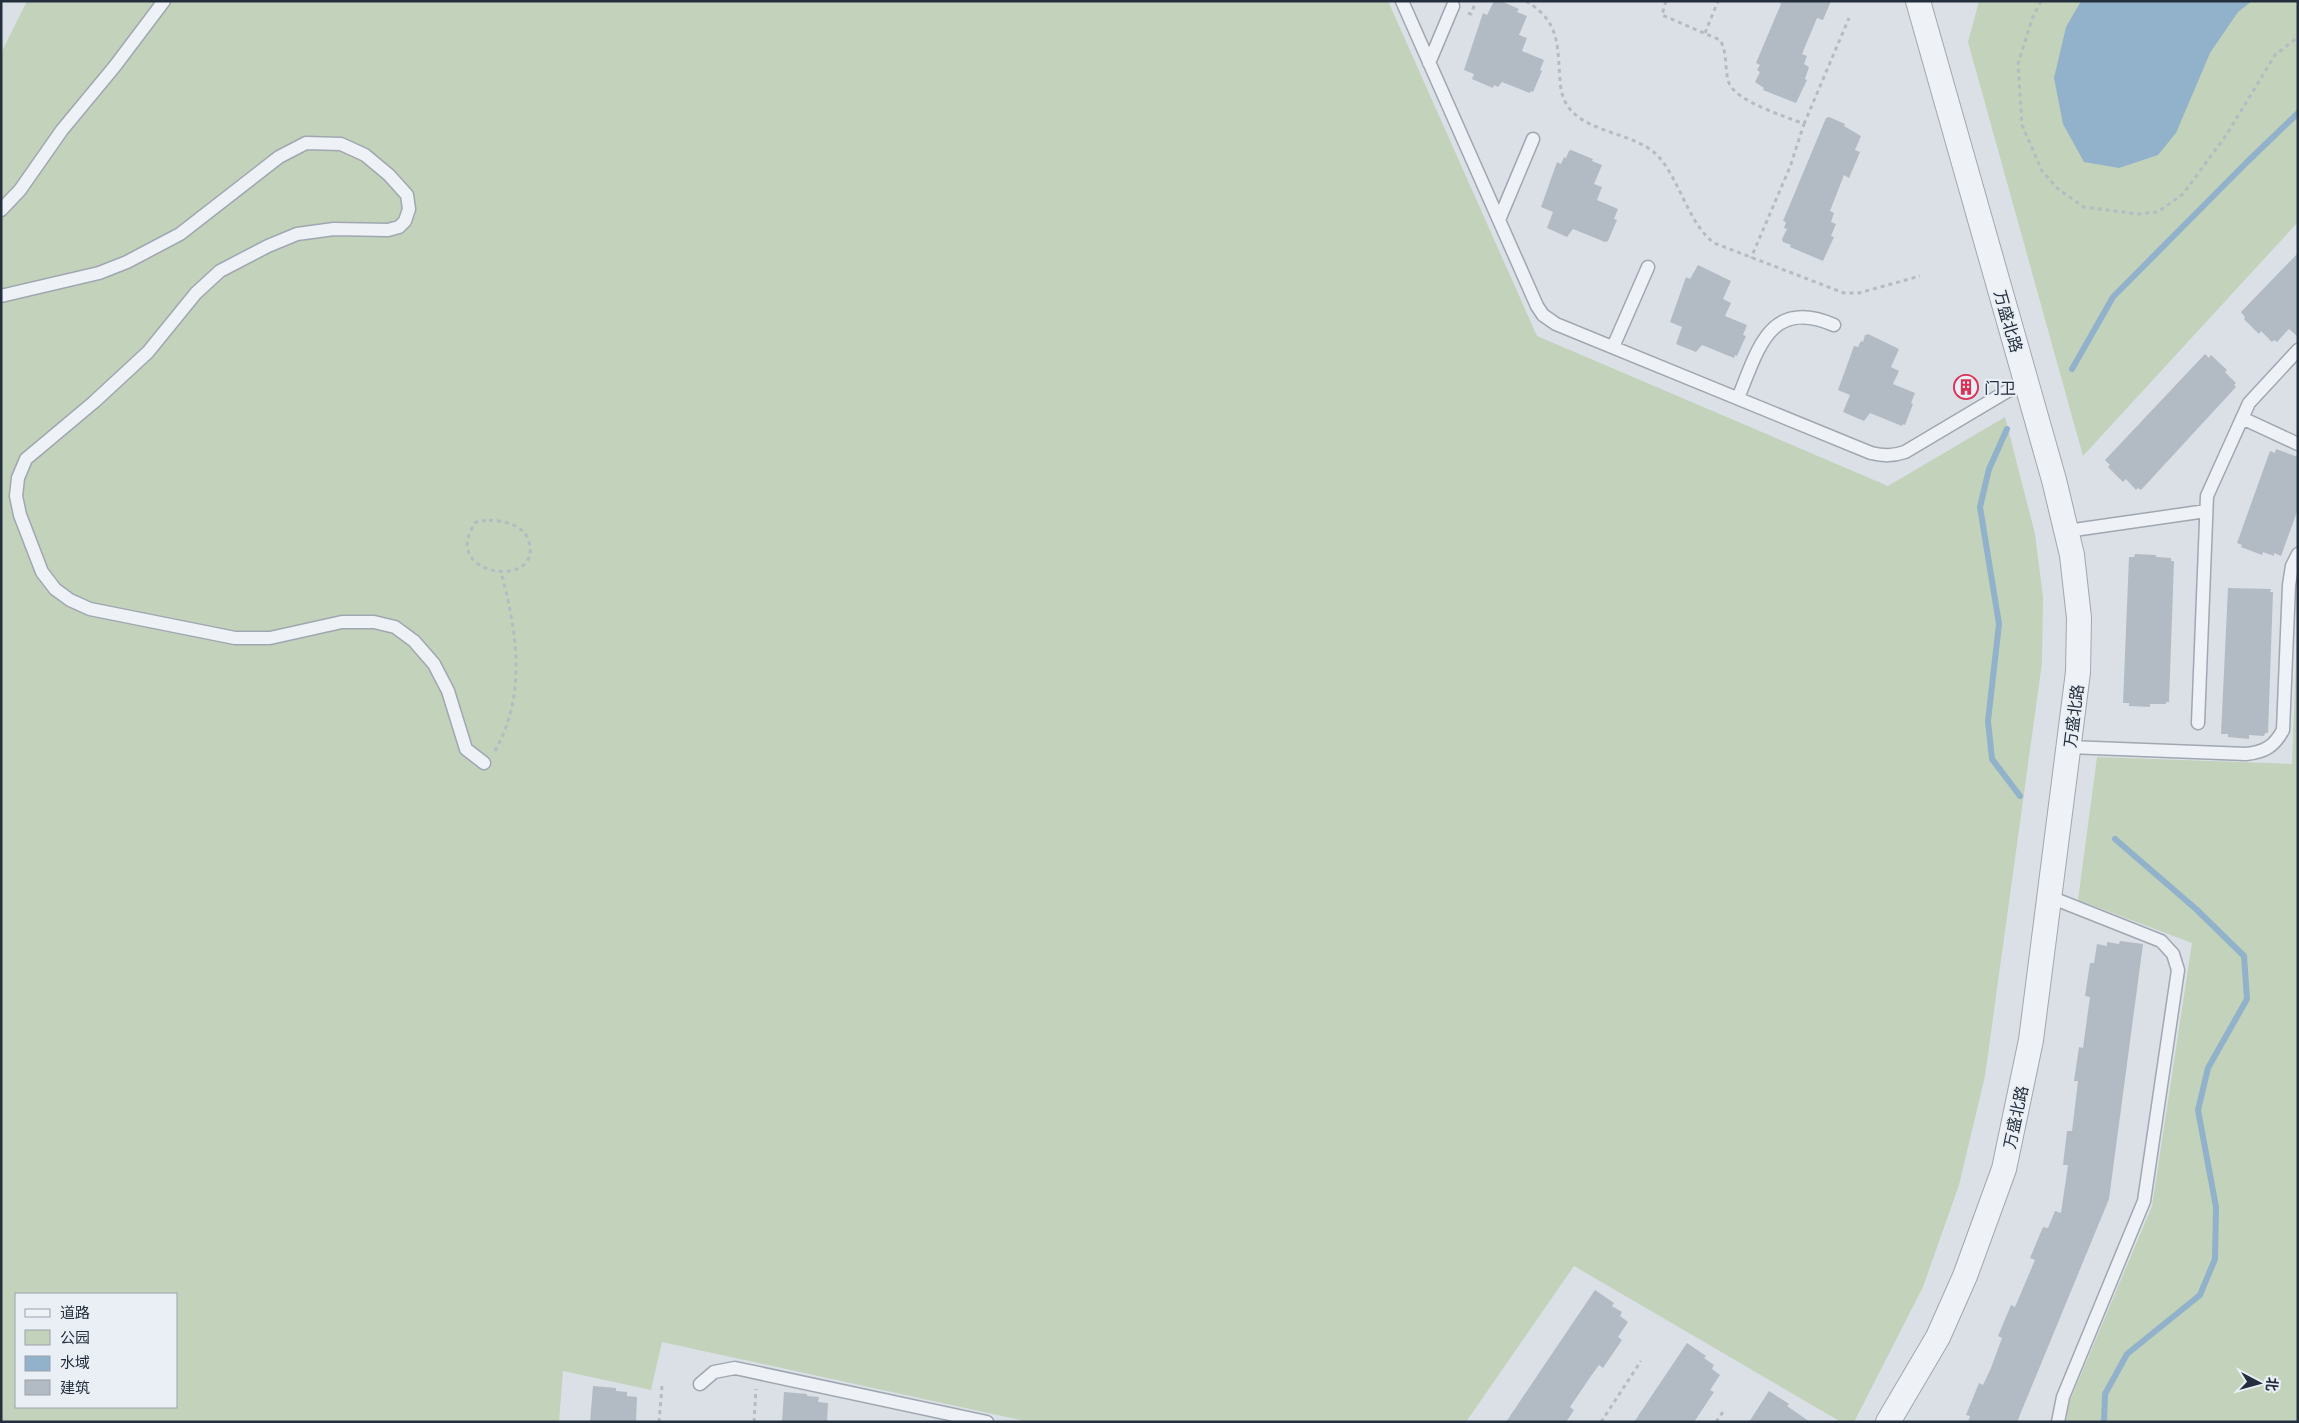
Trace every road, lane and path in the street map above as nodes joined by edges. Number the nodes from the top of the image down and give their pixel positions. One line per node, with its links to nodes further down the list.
1 (164, 1): 15 (lane)
2 (1402, 1): 12 (lane)
3 (1526, 1): 17 (path)
4 (1666, 1): 10 (path)
5 (1718, 1): 10 (path)
6 (1918, 1): 24 (street, 万盛北路)
7 (2041, 1): 11 (path)
8 (1453, 6): 12 (lane)
9 (1850, 18): 13 (path)
10 (1705, 33): 13 (path)
11 (2298, 37)
12 (1429, 63): 16 (lane)
13 (1804, 124): 17 (path)
14 (1533, 139): 16 (lane)
15 (1, 210)
16 (1499, 220): 22 (lane)
17 (1751, 258): 19 (path)
18 (1648, 267): 22 (lane)
19 (1920, 276)
20 (1, 296): 34 (lane)
21 (1834, 325): 25 (lane)
22 (1613, 347): 25 (lane)
23 (2298, 350): 26 (lane)
24 (2026, 380): 25 (lane); 29 (street, 万盛北路)
25 (1738, 398)
26 (2242, 418): 27 (lane); 28 (lane)
27 (2298, 444)
28 (2206, 512): 29 (lane); 32 (lane)
29 (2067, 531): 33 (street, 万盛北路)
30 (2298, 554): 33 (lane)
31 (501, 572): 31 (path); 34 (path)
32 (2198, 723)
33 (2069, 747): 35 (street, 万盛北路)
34 (484, 764)
35 (2050, 897): 46 (street, 万盛北路); 47 (lane)
36 (1641, 1361): 44 (path)
37 (700, 1384): 43 (lane)
38 (662, 1386): 41 (path)
39 (756, 1386): 42 (path)
40 (1725, 1409): 45 (path)
41 (659, 1422)
42 (754, 1422)
43 (987, 1422)
44 (1601, 1422)
45 (1716, 1422)
46 (1888, 1422)
47 (2058, 1422)

